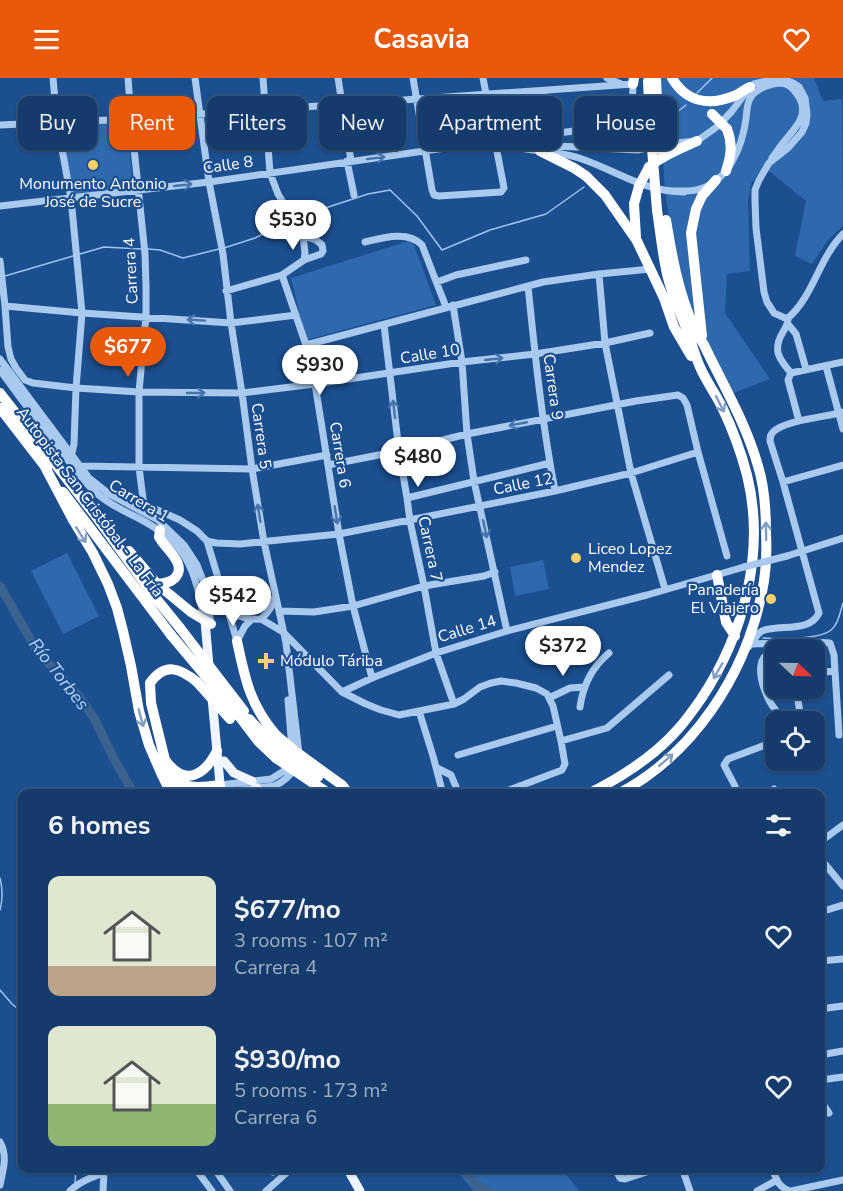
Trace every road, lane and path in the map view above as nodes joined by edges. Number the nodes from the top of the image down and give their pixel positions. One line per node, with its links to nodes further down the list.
1 (52, 78): 17 (street)
2 (129, 78): 18 (street, Carrera 4)
3 (195, 78): 29 (street, Carrera 5)
4 (263, 78): 19 (street)
5 (338, 78): 20 (street)
6 (413, 78): 24 (street)
7 (483, 78): 16 (street)
8 (607, 78): 12 (street)
9 (648, 78): 22 (highway)
10 (656, 78): 23 (highway)
11 (672, 78): 15 (highway)
12 (630, 83): 14 (street); 32 (street)
13 (750, 87): 15 (highway); 33 (street); 45 (street)
14 (545, 91): 16 (street); 21 (street)
15 (681, 91): 46 (highway, bridge)
16 (486, 94): 24 (street)
17 (54, 96)
18 (130, 96)
19 (265, 96)
20 (340, 96)
21 (545, 96)
22 (650, 96)
23 (655, 96)
24 (417, 99): 25 (street); 26 (street)
25 (406, 100)
26 (418, 105)
27 (207, 113): 29 (street)
28 (195, 114): 29 (street)
29 (199, 114): 49 (street, Carrera 5)
30 (18, 124): 31 (street)
31 (0, 125)
32 (562, 132)
33 (697, 141): 34 (street); 57 (highway, bridge)
34 (562, 146)
35 (62, 150): 52 (street)
36 (134, 150): 50 (street, Carrera 4)
37 (269, 150): 47 (street)
38 (347, 150): 44 (street)
39 (425, 150): 40 (street); 44 (street, Calle 8, one-way to 39)
40 (503, 150)
41 (526, 150): 43 (street)
42 (656, 150): 54 (highway, bridge)
43 (540, 151): 48 (street); 57 (highway)
44 (349, 161): 47 (street, Calle 8); 51 (street)
45 (770, 163): 46 (street); 73 (street)
46 (726, 171): 48 (street)
47 (270, 173): 49 (street, Calle 8); 56 (street)
48 (716, 180): 78 (highway)
49 (209, 182): 50 (street, Calle 8, one-way to 49); 67 (street, Carrera 5)
50 (138, 190): 52 (street, Calle 8); 72 (street, Carrera 4)
51 (354, 195)
52 (71, 198): 53 (street, Calle 8); 70 (street)
53 (0, 206)
54 (660, 210): 78 (highway); 85 (highway)
55 (843, 234): 73 (street)
56 (303, 236): 59 (street); 59 (street)
57 (637, 241): 62 (highway)
58 (365, 242): 65 (street)
59 (304, 260): 64 (street)
60 (526, 260): 65 (street)
61 (0, 261): 68 (street)
62 (651, 269): 63 (street); 85 (highway)
63 (598, 274): 66 (street); 77 (street)
64 (282, 275): 67 (street); 71 (street, Carrera 6)
65 (437, 282): 69 (street)
66 (528, 286): 69 (street); 80 (street, Carrera 9)
67 (226, 291): 74 (street, Carrera 5)
68 (5, 306): 70 (street); 91 (street, Calle 10)
69 (449, 306): 75 (street); 82 (street)
70 (82, 313): 72 (street); 91 (street)
71 (296, 315): 74 (street); 79 (street, Carrera 6)
72 (146, 316): 74 (street, one-way to 72); 92 (street, Carrera 4)
73 (788, 321): 86 (street); 88 (street)
74 (231, 323): 94 (street, Carrera 5)
75 (384, 325): 79 (street); 89 (street, Carrera 7)
76 (650, 333): 77 (street, Calle 10)
77 (605, 342): 80 (street, Calle 10); 95 (street)
78 (702, 343): 146 (highway, one-way to 78)
79 (306, 345): 90 (street, Carrera 6)
80 (535, 354): 82 (street, Calle 10, one-way to 80); 98 (street, Carrera 9)
81 (0, 359): 104 (street, Carrera 1)
82 (462, 362): 89 (street, Calle 10); 101 (street)
83 (843, 362): 84 (street)
84 (826, 366): 86 (street); 97 (street)
85 (700, 369): 142 (highway, one-way to 142)
86 (806, 369): 88 (street)
87 (0, 370): 121 (street, Carrera 1)
88 (790, 373): 99 (street)
89 (390, 374): 90 (street, Calle 10); 102 (street, Carrera 7, one-way to 89)
90 (315, 384): 94 (street, Calle 10); 105 (street, Carrera 6)
91 (76, 388): 92 (street, Calle 10); 104 (street)
92 (139, 392): 94 (street, Calle 10, one-way to 94); 111 (street, Carrera 4)
93 (0, 393): 119 (highway, Autopista San Cristóbal - La Fría)
94 (242, 393): 112 (street, Carrera 5)
95 (617, 406): 98 (street); 103 (street); 113 (street)
96 (0, 408): 107 (highway, Autopista San Cristóbal - La Fría)
97 (841, 413): 99 (street); 100 (street)
98 (543, 419): 101 (street, one-way to 101); 106 (street, Carrera 9)
99 (799, 421): 115 (street)
100 (843, 429)
101 (467, 434): 102 (street); 114 (street)
102 (399, 451): 108 (street); 117 (street, Carrera 7)
103 (698, 452): 113 (street, Calle 12); 127 (street)
104 (72, 453): 110 (street, Carrera 1)
105 (327, 455): 108 (street, Carrera 6); 112 (street)
106 (550, 464): 114 (street); 116 (street, Carrera 9)
107 (44, 465): 164 (highway, Autopista San Cristóbal - La Fría, bridge); 178 (highway, one-way to 178)
108 (328, 465): 122 (street, Carrera 6, one-way to 122)
109 (843, 465): 115 (street)
110 (81, 466): 111 (street); 139 (street, Carrera 1)
111 (138, 467): 112 (street); 124 (street, Carrera 4)
112 (252, 469): 125 (street, Carrera 5, one-way to 112)
113 (631, 473): 116 (street, Calle 12); 132 (street)
114 (474, 481): 117 (street); 118 (street)
115 (783, 482): 126 (street)
116 (555, 491): 118 (street, Calle 12)
117 (407, 498): 120 (street, Carrera 7)
118 (480, 506): 120 (street, Calle 12); 128 (street, one-way to 128)
119 (95, 515): 130 (highway); 164 (highway, Autopista San Cristóbal - La Fría, bridge)
120 (410, 521): 122 (street, Calle 12); 131 (street, Carrera 7)
121 (160, 530): 130 (highway); 139 (street, Carrera 1)
122 (339, 534): 125 (street, Calle 12); 134 (street, Carrera 6)
123 (843, 538): 126 (street)
124 (207, 541): 125 (street, Calle 12); 135 (street)
125 (264, 542): 133 (street, Carrera 5)
126 (802, 551): 129 (street, Calle 14, bridge); 146 (street)
127 (727, 556)
128 (495, 572): 131 (street); 140 (street)
129 (717, 575): 132 (street, Calle 14); 142 (highway)
130 (157, 584): 139 (highway)
131 (424, 586): 134 (street); 147 (street, Carrera 7)
132 (665, 589): 140 (street, Calle 14)
133 (276, 595): 136 (street, Carrera 5); 137 (street)
134 (353, 606): 136 (street); 155 (street, Carrera 6)
135 (227, 608): 138 (street); 143 (street)
136 (280, 611): 141 (street, Carrera 5)
137 (261, 619): 138 (street); 141 (street)
138 (251, 620): 143 (street)
139 (208, 622): 169 (main road, Carrera 1); 173 (main road)
140 (507, 631): 147 (street, Calle 14)
141 (283, 632): 157 (street); 177 (street, Carrera 5)
142 (735, 636): 188 (highway, one-way to 188)
143 (237, 641): 175 (highway, bridge)
144 (825, 642): 151 (street)
145 (765, 645): 146 (street)
146 (748, 647): 189 (highway, one-way to 146)
147 (436, 653): 155 (street, Calle 14); 161 (street, Carrera 7)
148 (609, 653): 156 (street)
149 (843, 654): 151 (street)
150 (765, 655): 158 (street)
151 (834, 655): 152 (street)
152 (835, 671): 153 (street); 159 (street)
153 (825, 672)
154 (669, 675): 167 (street)
155 (372, 678): 157 (street, Calle 14)
156 (584, 687): 160 (street); 162 (street)
157 (342, 692): 163 (street)
158 (765, 692)
159 (840, 692): 166 (street)
160 (549, 698): 161 (street); 165 (street)
161 (454, 704): 163 (street)
162 (579, 707)
163 (419, 711): 174 (street)
164 (238, 716): 170 (highway, Autopista San Cristóbal - La Fría); 170 (highway, Autopista San Cristóbal - La Fría); 172 (highway, bridge)
165 (557, 726): 167 (street); 171 (street)
166 (839, 735)
167 (561, 741): 187 (street)
168 (765, 745): 176 (street)
169 (218, 751): 172 (highway); 180 (main road, Carrera 1)
170 (279, 754): 175 (highway, Autopista San Cristóbal - La Fría, bridge); 183 (highway, Autopista San Cristóbal - La Fría, bridge)
171 (458, 754)
172 (165, 760): 179 (highway)
173 (224, 761): 177 (main road); 181 (main road)
174 (437, 768): 185 (street); 186 (street)
175 (319, 774): 184 (highway, Autopista San Cristóbal - La Fría)
176 (735, 786)
177 (252, 787): 182 (street, Carrera 5)
178 (174, 789)
179 (210, 789)
180 (223, 789)
181 (223, 789)
182 (233, 789)
183 (323, 789)
184 (341, 789)
185 (442, 789)
186 (457, 789)
187 (512, 789)
188 (598, 789)
189 (627, 789)
190 (843, 825): 191 (street)
191 (825, 838)
192 (825, 864): 193 (street)
193 (843, 886)
194 (843, 905): 195 (street)
195 (825, 910)
196 (843, 959): 197 (street)
197 (825, 961)
198 (843, 1006): 199 (street)
199 (825, 1008)
200 (843, 1051): 201 (street)
201 (825, 1054)
202 (843, 1077): 203 (street)
203 (825, 1079)
204 (825, 1107): 205 (street)
205 (829, 1113)
206 (0, 1142): 219 (street)
207 (104, 1173): 221 (street); 223 (street)
208 (199, 1173): 222 (street)
209 (218, 1173): 216 (street)
210 (286, 1173): 225 (street)
211 (349, 1173): 220 (main road)
212 (618, 1173): 213 (street)
213 (643, 1173)
214 (684, 1173): 226 (street)
215 (774, 1173): 217 (street)
216 (221, 1178): 222 (street); 224 (street)
217 (777, 1180): 227 (street); 228 (street)
218 (843, 1180): 228 (street)
219 (0, 1185)
220 (355, 1188)
221 (71, 1189)
222 (211, 1189)
223 (103, 1191)
224 (231, 1191)
225 (266, 1191)
226 (690, 1191)
227 (757, 1191)
228 (791, 1191)

